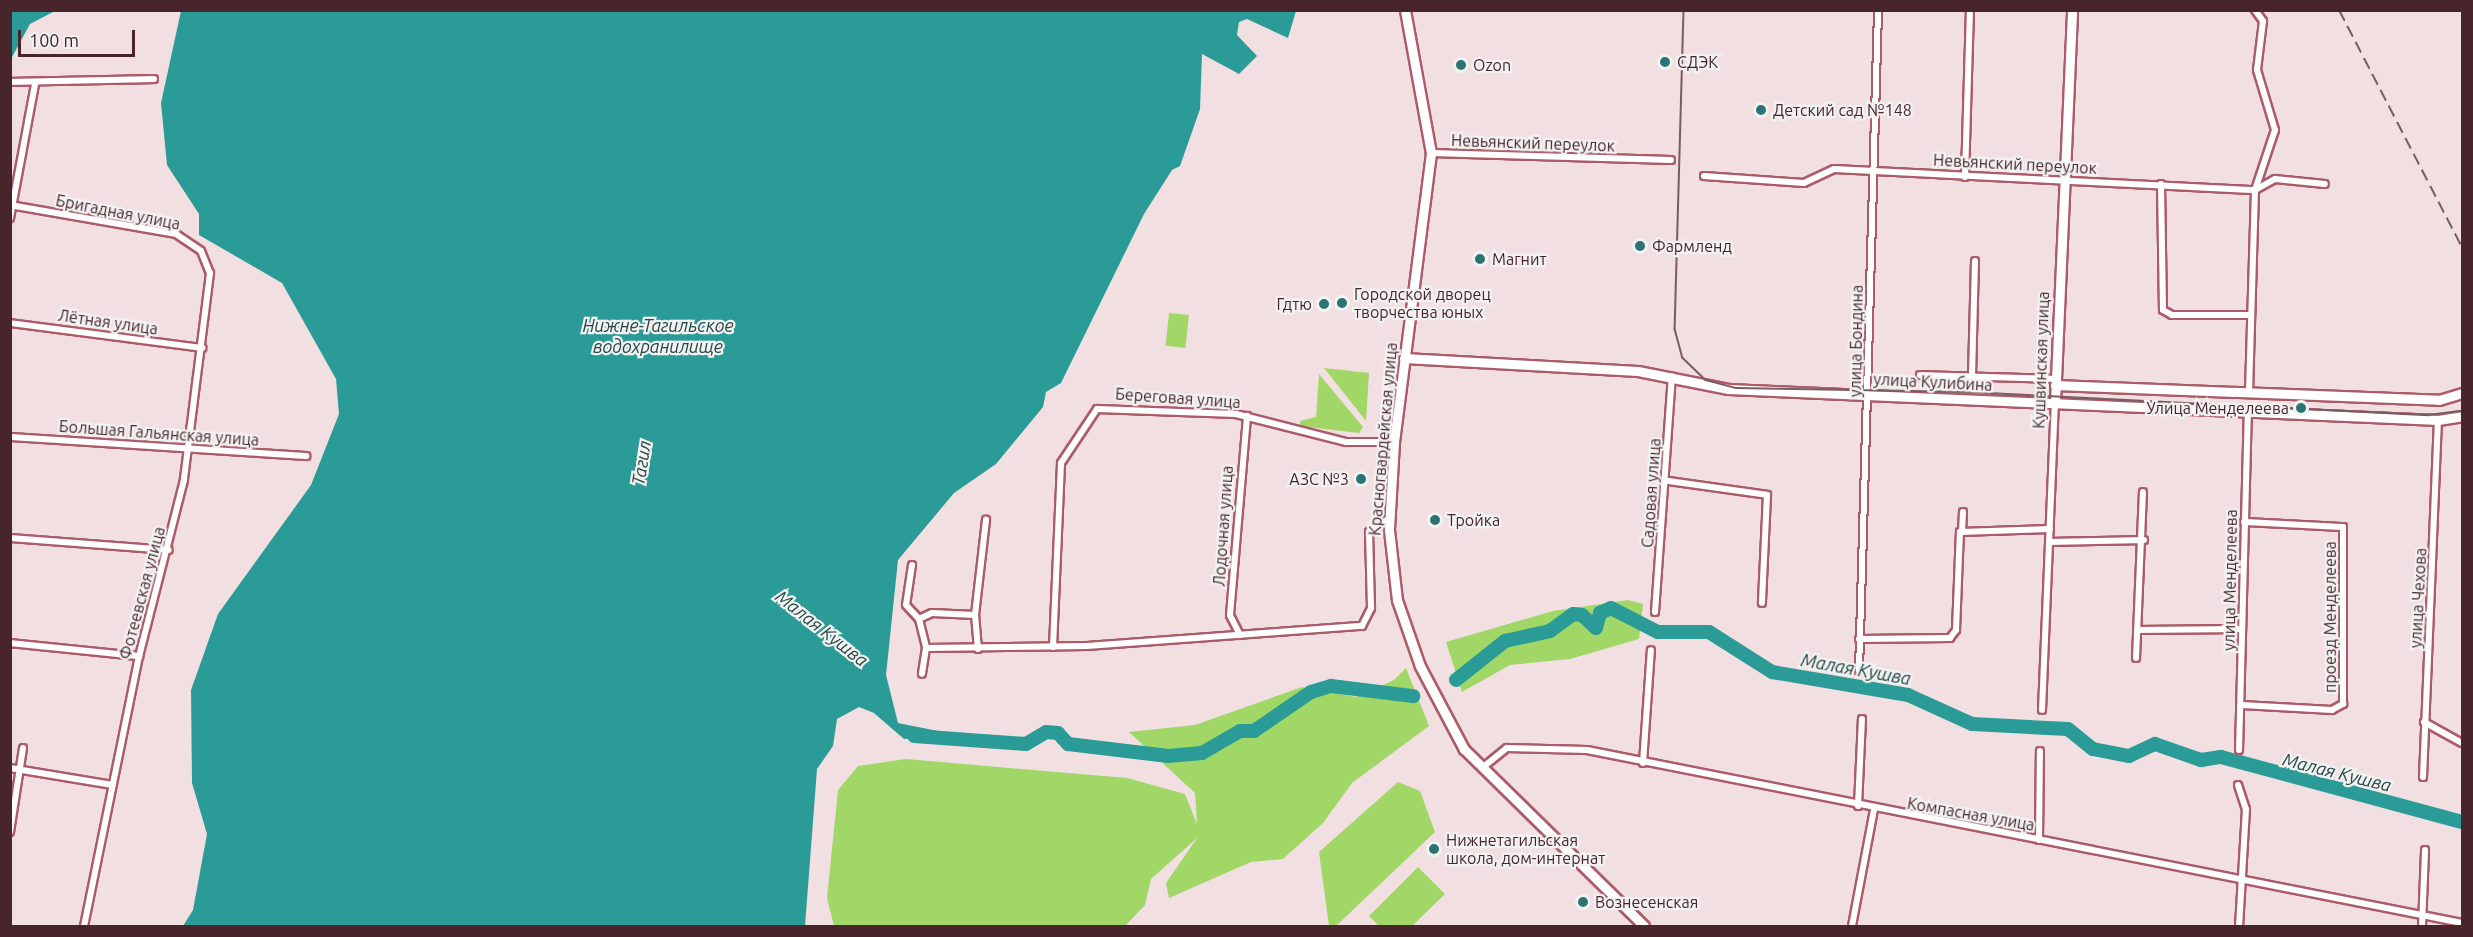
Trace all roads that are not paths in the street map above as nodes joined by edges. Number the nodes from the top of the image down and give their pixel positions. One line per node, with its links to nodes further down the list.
1 (1405, 10): 9 (main road, Красногвардейская улица)
2 (1878, 10): 11 (street, улица Бондина)
3 (1970, 10): 13 (street)
4 (2072, 10): 14 (main road, Кушвинская улица)
5 (2255, 10): 17 (street)
6 (154, 79): 8 (street)
7 (10, 82): 8 (street)
8 (35, 84): 18 (street)
9 (1431, 153): 10 (street, Невьянский переулок); 25 (main road, Красногвардейская улица)
10 (1671, 160)
11 (1872, 171): 12 (street, Невьянский переулок); 13 (street, Невьянский переулок); 32 (street, улица Бондина)
12 (1704, 176)
13 (1965, 177): 14 (street, Невьянский переулок)
14 (2063, 180): 15 (street, Невьянский переулок); 29 (main road, Кушвинская улица)
15 (2161, 184): 17 (street, Невьянский переулок); 22 (street)
16 (2325, 184): 17 (street, Невьянский переулок)
17 (2255, 190): 22 (street)
18 (11, 205): 19 (street); 21 (street, Бригадная улица)
19 (10, 218)
20 (1974, 261): 28 (street)
21 (209, 265): 24 (street, Фотеевская улица)
22 (2251, 315): 30 (street)
23 (10, 323): 24 (street, Лётная улица)
24 (202, 348): 40 (street, Фотеевская улица)
25 (1404, 358): 27 (main road, улица Кулибина); 39 (main road, Красногвардейская улица)
26 (1920, 375): 28 (street)
27 (1672, 376): 32 (main road, улица Кулибина); 42 (street, Садовая улица)
28 (1972, 376): 29 (street)
29 (2056, 382): 30 (main road); 33 (main road, Кушвинская улица)
30 (2249, 392): 31 (main road)
31 (2463, 393)
32 (1868, 394): 33 (main road, улица Кулибина); 62 (street, улица Бондина)
33 (2055, 402): 34 (main road, улица Кулибина); 48 (street, Кушвинская улица)
34 (2248, 410): 37 (main road, улица Кулибина); 47 (street, улица Менделеева)
35 (1247, 416): 39 (street, Береговая улица); 61 (street, Лодочная улица); 64 (street, Береговая улица)
36 (2463, 416): 37 (main road, улица Кулибина)
37 (2438, 420): 75 (street, улица Чехова)
38 (10, 437): 40 (street, Большая Гальянская улица)
39 (1394, 442): 45 (main road, Красногвардейская улица)
40 (188, 447): 41 (street, Большая Гальянская улица); 53 (street, Фотеевская улица)
41 (306, 456)
42 (1668, 481): 55 (street); 56 (street, Садовая улица)
43 (2143, 492): 51 (street)
44 (1963, 512): 49 (street)
45 (1391, 517): 61 (street); 82 (main road, Красногвардейская улица)
46 (986, 520): 57 (street)
47 (2244, 522): 60 (street, улица Менделеева); 72 (street, проезд Менделеева)
48 (2050, 530): 49 (street); 52 (street, Кушвинская улица)
49 (1962, 531): 62 (street)
50 (10, 538): 53 (street)
51 (2144, 540): 52 (street); 59 (street)
52 (2050, 542): 73 (street, Кушвинская улица)
53 (169, 550): 68 (street, Фотеевская улица)
54 (912, 565): 58 (street)
55 (1762, 603)
56 (1655, 612)
57 (975, 615): 58 (street); 66 (street)
58 (919, 619): 65 (street)
59 (2137, 630): 60 (street); 69 (street)
60 (2242, 630): 72 (street, улица Менделеева)
61 (1240, 635): 64 (street)
62 (1859, 639): 70 (street, улица Бондина)
63 (10, 643): 68 (street)
64 (1053, 647): 66 (street)
65 (926, 648): 66 (street); 71 (street)
66 (978, 650)
67 (1651, 650): 80 (street)
68 (139, 656): 85 (street, Фотеевская улица)
69 (2136, 658)
70 (1859, 671)
71 (922, 674)
72 (2242, 705): 78 (street, улица Менделеева)
73 (2042, 710)
74 (1862, 719): 87 (street)
75 (2424, 723): 76 (street); 84 (street, улица Чехова)
76 (2463, 743)
77 (23, 748): 83 (street)
78 (2239, 750)
79 (2040, 751): 90 (street)
80 (1643, 763): 82 (street, Компасная улица); 87 (street, Компасная улица)
81 (10, 768): 83 (street)
82 (1482, 768): 96 (main road, Красногвардейская улица)
83 (19, 770): 85 (street); 89 (street)
84 (2423, 777)
85 (113, 785): 95 (street, Фотеевская улица)
86 (2238, 785): 92 (street)
87 (1858, 806): 88 (street, Компасная улица)
88 (1874, 810): 90 (street, Компасная улица); 97 (street)
89 (10, 832)
90 (2039, 840): 92 (street, Компасная улица)
91 (2426, 850): 93 (street)
92 (2242, 881): 93 (street, Компасная улица); 98 (street)
93 (2423, 915): 94 (street, Компасная улица); 99 (street)
94 (2463, 923)
95 (84, 927)
96 (1644, 927)
97 (1852, 927)
98 (2239, 927)
99 (2422, 927)

